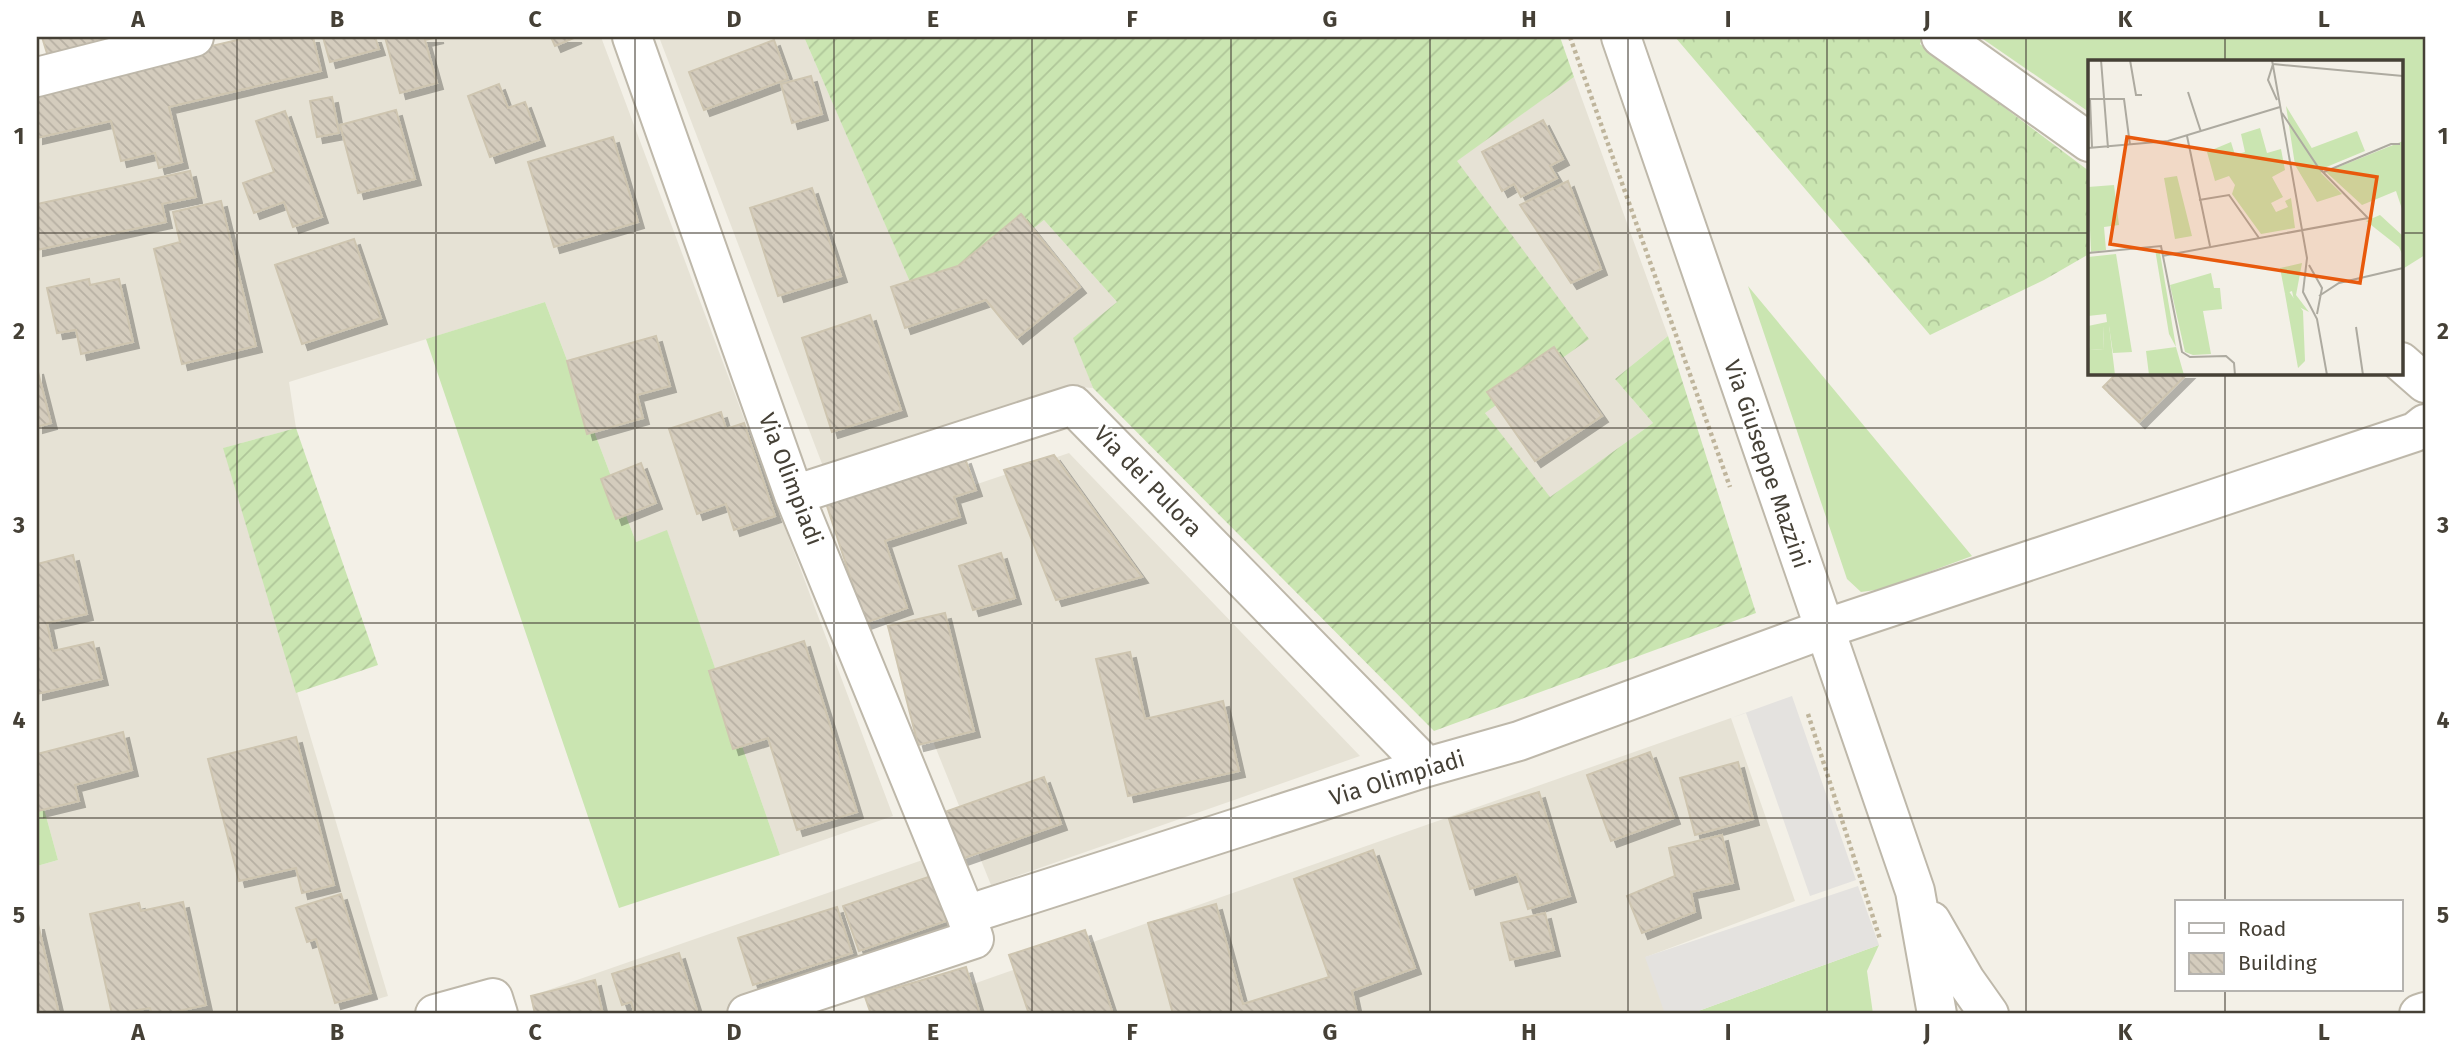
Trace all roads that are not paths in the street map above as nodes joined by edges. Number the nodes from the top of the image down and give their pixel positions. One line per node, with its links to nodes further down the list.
1 (194, 37): 5 (street)
2 (632, 37): 10 (street, Via Olimpiadi)
3 (1621, 37): 11 (street, Via Giuseppe Mazzini)
4 (1945, 38): 6 (street)
5 (40, 65)
6 (2088, 141)
7 (2402, 363): 8 (street)
8 (2425, 383)
9 (2425, 424): 11 (street, Via Olimpiadi)
10 (794, 495): 12 (street, Via dei Pulora); 14 (street, Via Olimpiadi)
11 (1824, 629): 12 (street, Via Olimpiadi); 13 (street, Via Giuseppe Mazzini)
12 (1427, 767): 14 (street, Via Olimpiadi)
13 (1914, 891): 19 (street, Via Giuseppe Mazzini); 20 (street, Via Giuseppe Mazzini)
14 (966, 915): 18 (street, Via Olimpiadi)
15 (2425, 1012): 21 (street)
16 (435, 1014): 17 (street)
17 (498, 1014)
18 (747, 1014)
19 (1937, 1014)
20 (1989, 1014)
21 (2419, 1014)

